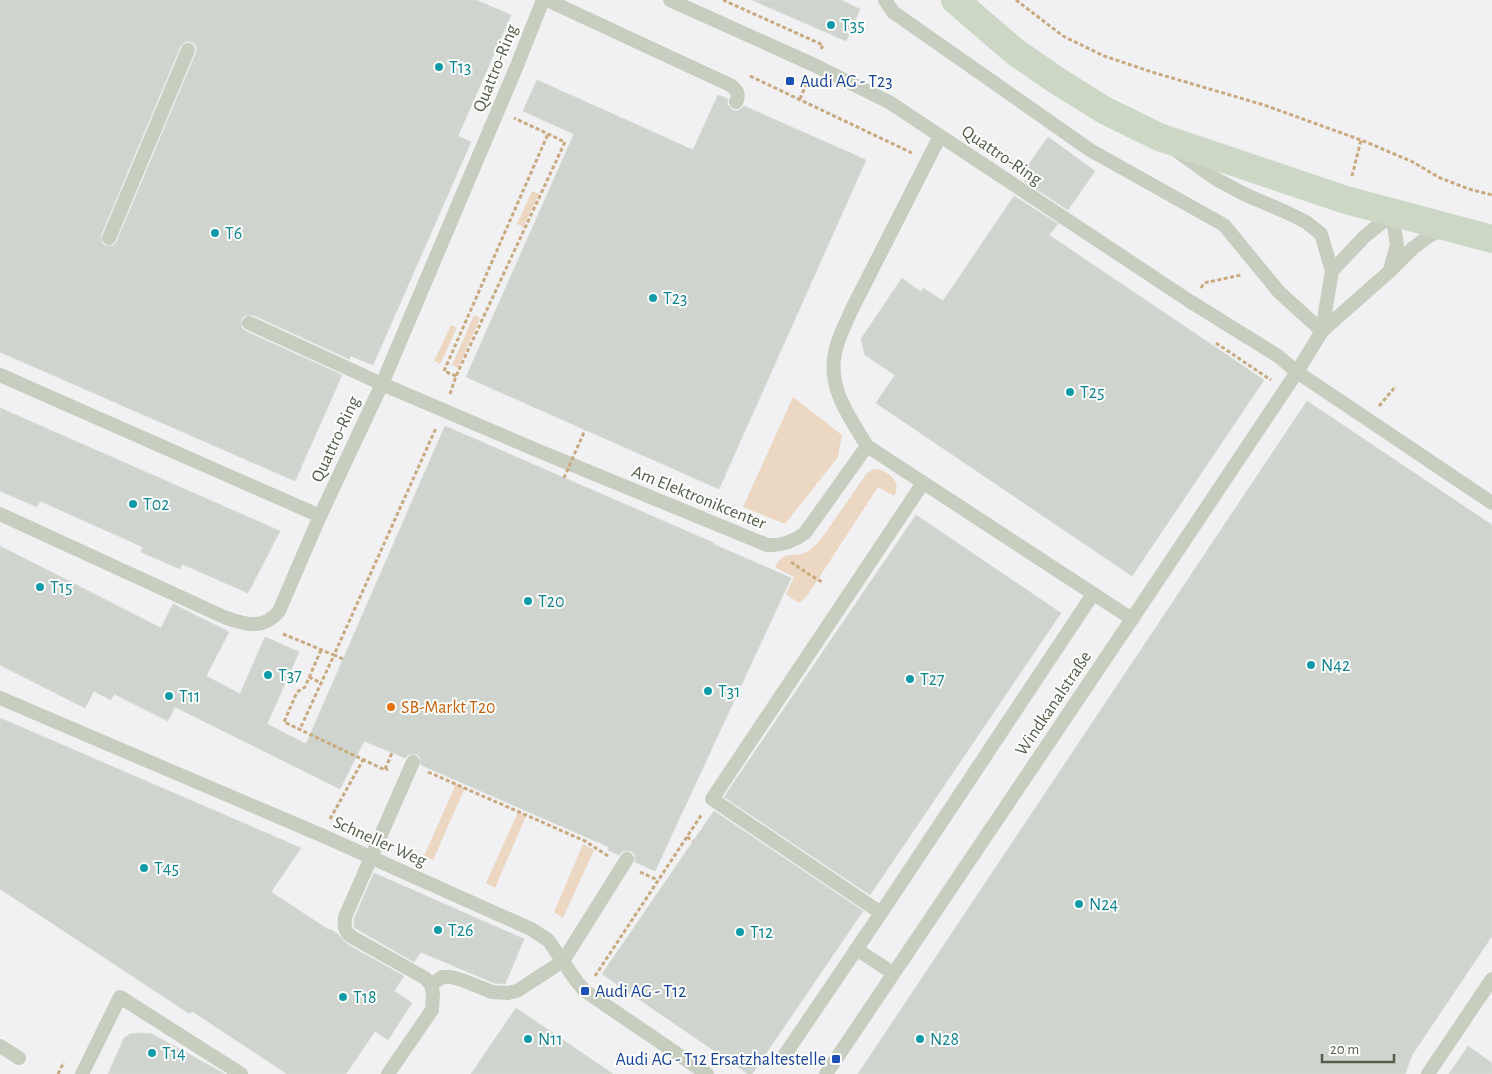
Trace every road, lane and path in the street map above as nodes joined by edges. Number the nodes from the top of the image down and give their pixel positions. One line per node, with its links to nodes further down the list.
1 (543, 0): 10 (lane, Quattro-Ring)
2 (547, 0): 9 (lane)
3 (670, 0): 12 (lane, Quattro-Ring)
4 (885, 0): 22 (lane)
5 (955, 0): 13 (main road)
6 (1016, 0): 15 (path)
7 (188, 50): 20 (lane)
8 (746, 74): 14 (path)
9 (736, 102)
10 (498, 110): 11 (path); 31 (lane, Quattro-Ring)
11 (548, 134): 17 (path); 30 (path)
12 (940, 136): 14 (lane); 28 (lane, Quattro-Ring)
13 (1159, 137): 16 (main road); 24 (lane)
14 (928, 160): 36 (lane)
15 (1492, 195)
16 (1392, 214): 19 (main road); 23 (lane); 24 (lane)
17 (530, 217): 18 (path); 30 (path)
18 (536, 220)
19 (1446, 228): 21 (main road); 23 (lane)
20 (109, 238)
21 (1492, 239)
22 (1261, 270): 25 (path); 27 (lane)
23 (1390, 270): 27 (lane)
24 (1332, 271): 27 (lane)
25 (1204, 283)
26 (249, 323): 31 (lane, Am Elektronikcenter)
27 (1322, 331): 28 (lane, Windkanalstraße)
28 (1296, 372): 41 (lane, Quattro-Ring); 47 (lane, Windkanalstraße)
29 (0, 375): 43 (lane)
30 (456, 376): 34 (path)
31 (382, 384): 34 (lane, Am Elektronikcenter); 43 (lane, Quattro-Ring)
32 (1396, 386): 33 (path)
33 (1381, 402)
34 (444, 411): 37 (lane, Am Elektronikcenter); 50 (path)
35 (585, 430): 39 (path, bridge)
36 (867, 446): 40 (lane); 44 (lane, Am Elektronikcenter)
37 (546, 454): 38 (lane); 44 (lane, Am Elektronikcenter)
38 (540, 467)
39 (564, 478)
40 (923, 483): 46 (lane); 67 (lane)
41 (1492, 503)
42 (0, 514): 48 (lane)
43 (320, 516): 48 (lane, Quattro-Ring)
44 (780, 545): 45 (path)
45 (822, 582)
46 (1093, 594): 47 (lane); 67 (lane)
47 (1132, 619): 72 (lane, Windkanalstraße)
48 (254, 625): 49 (path)
49 (321, 650): 50 (path); 52 (path)
50 (334, 655): 51 (path); 53 (path)
51 (343, 659)
52 (309, 677): 53 (path); 55 (path)
53 (321, 683): 55 (path)
54 (0, 698): 61 (lane, Schneller Weg)
55 (300, 729): 57 (path)
56 (392, 753): 59 (path)
57 (363, 760): 59 (path); 61 (path)
58 (411, 763): 59 (path); 64 (path); 65 (lane)
59 (385, 770)
60 (705, 810): 62 (path)
61 (321, 835): 65 (lane, Schneller Weg)
62 (686, 837): 63 (path); 69 (path)
63 (693, 842)
64 (604, 854)
65 (372, 857): 71 (lane, Schneller Weg); 74 (lane)
66 (627, 859): 71 (lane)
67 (881, 913): 68 (lane)
68 (856, 949): 72 (lane); 78 (lane)
69 (610, 952): 70 (path); 75 (path)
70 (615, 955)
71 (563, 960): 74 (lane); 75 (lane, Schneller Weg)
72 (892, 974): 84 (lane, Windkanalstraße)
73 (1492, 979): 85 (lane)
74 (431, 985): 82 (lane)
75 (585, 991): 83 (lane, Schneller Weg)
76 (0, 1046): 77 (lane)
77 (19, 1058)
78 (782, 1059)
79 (223, 1069): 80 (lane); 81 (lane)
80 (82, 1074)
81 (242, 1074)
82 (388, 1074)
83 (707, 1074)
84 (826, 1074)
85 (1428, 1074)

